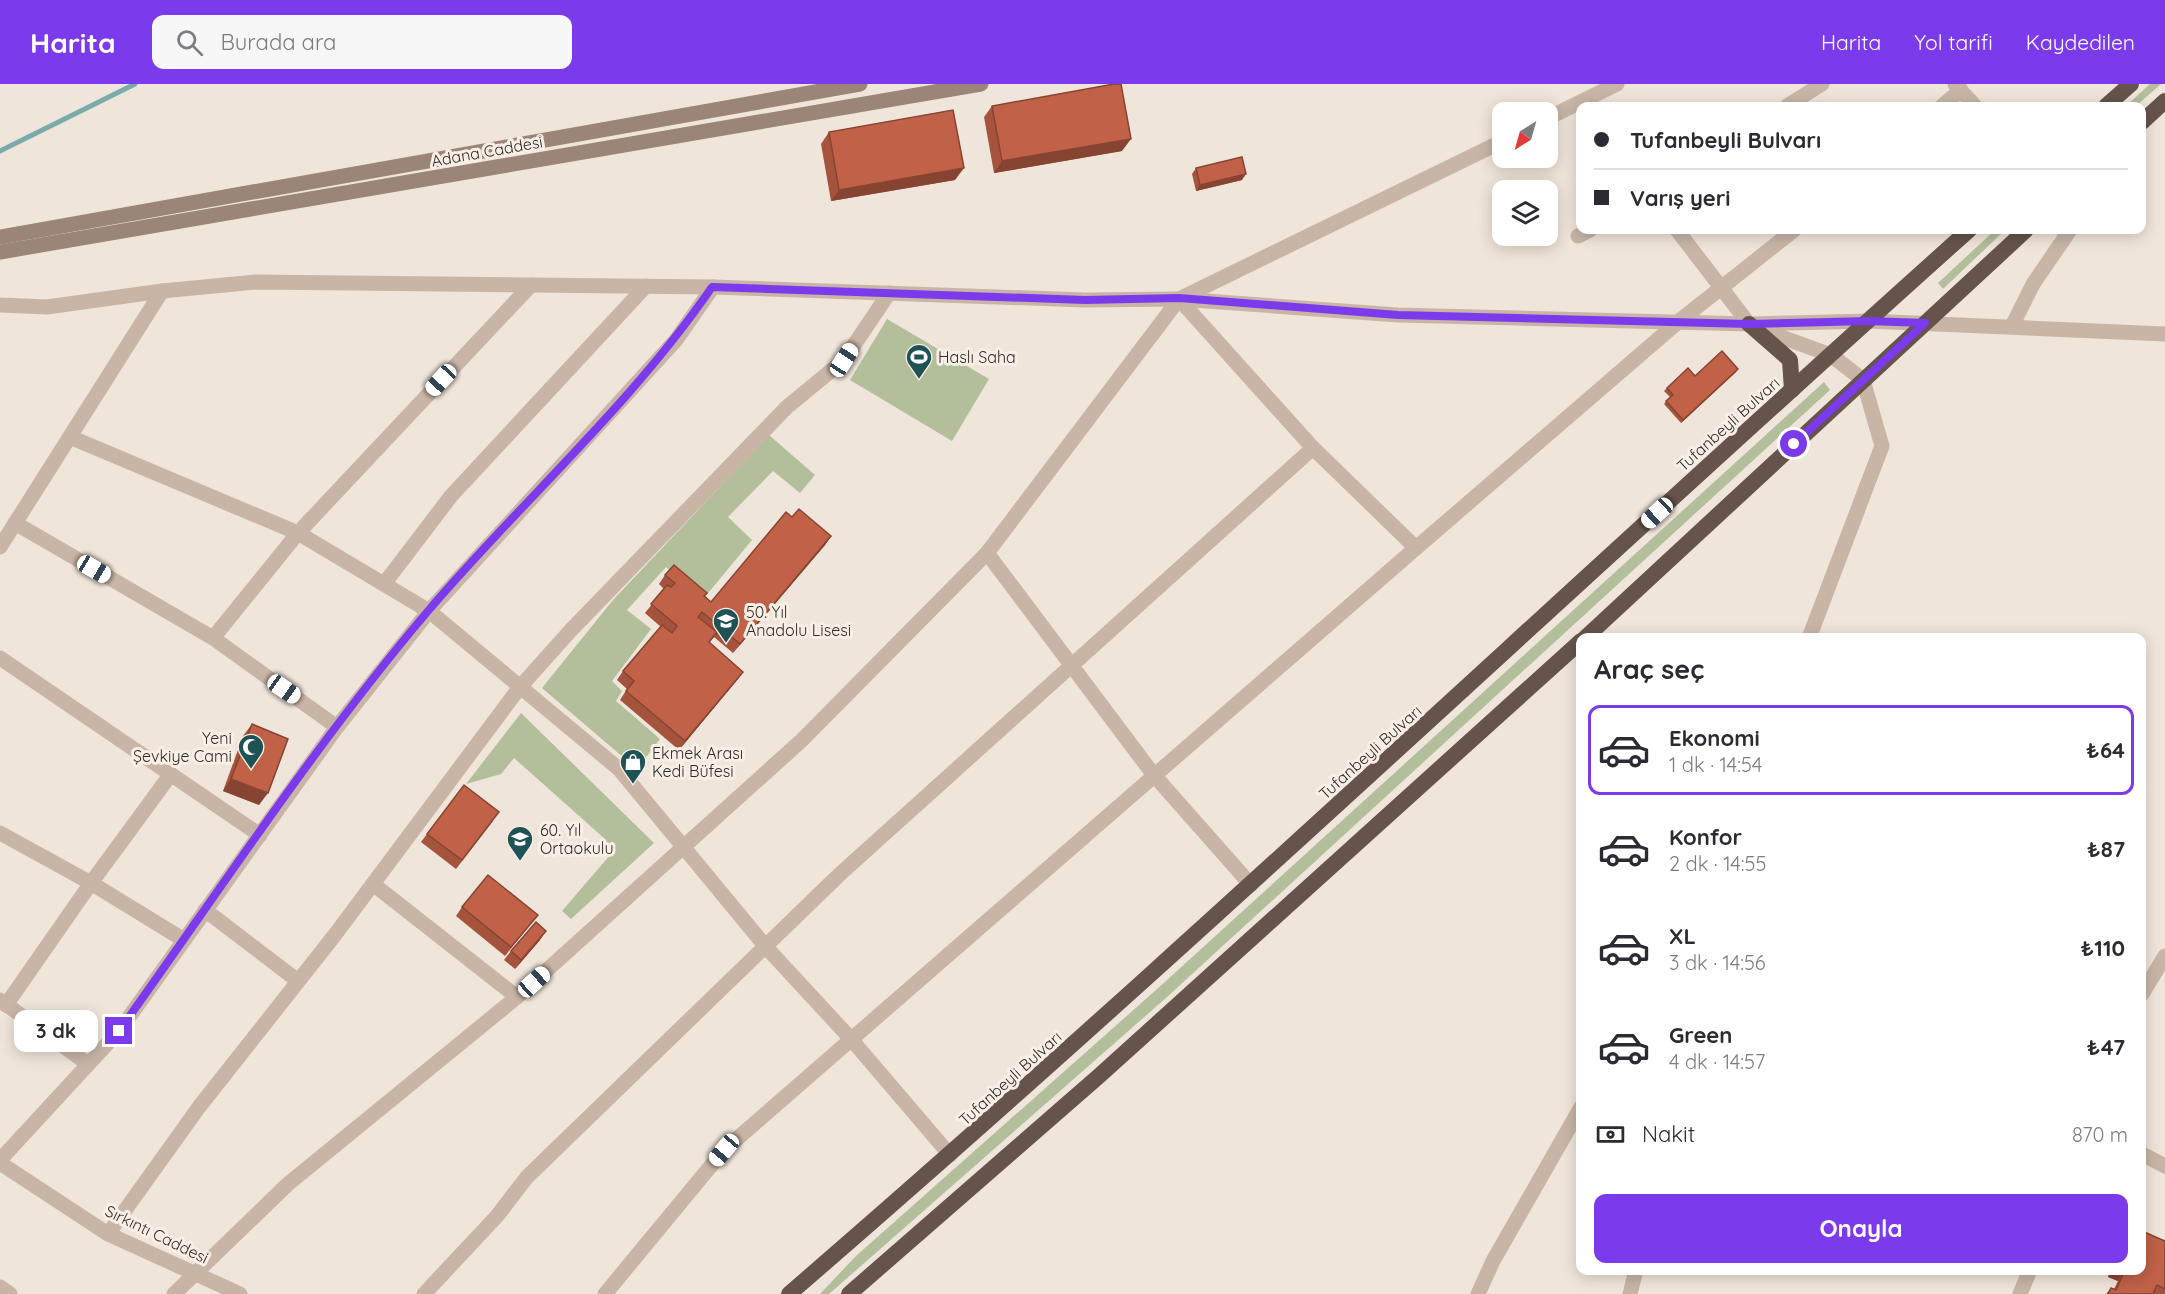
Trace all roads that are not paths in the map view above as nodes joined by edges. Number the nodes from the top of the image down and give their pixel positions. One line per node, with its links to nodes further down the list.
1 (860, 84): 22 (main road)
2 (981, 84): 23 (main road, Adana Caddesi)
3 (1617, 84): 8 (street)
4 (1822, 84): 9 (street)
5 (2131, 84): 12 (highway)
6 (1958, 87): 10 (street); 11 (street)
7 (2165, 101): 15 (highway)
8 (1588, 102)
9 (1793, 102)
10 (1945, 102)
11 (1971, 102)
12 (2111, 102)
13 (1576, 107): 14 (street)
14 (1558, 114)
15 (2146, 118)
16 (1492, 146): 30 (street)
17 (1680, 234): 27 (street)
18 (1789, 234): 27 (street)
19 (1965, 234): 32 (highway, Tufanbeyli Bulvarı)
20 (2022, 234): 34 (highway)
21 (2067, 234): 36 (street)
22 (0, 237)
23 (0, 252)
24 (531, 285): 25 (street); 28 (street); 44 (street)
25 (646, 286): 26 (street); 48 (street)
26 (712, 287): 29 (street); 49 (street)
27 (1720, 290): 33 (street); 35 (street)
28 (162, 291): 31 (street); 41 (street)
29 (889, 293): 30 (street); 56 (street)
30 (1179, 298): 33 (street); 42 (street); 47 (street)
31 (0, 305)
32 (1868, 321): 34 (street); 35 (street); 38 (highway, Tufanbeyli Bulvarı)
33 (1678, 322): 35 (street); 46 (street)
34 (1925, 323): 36 (street); 39 (highway)
35 (1749, 324): 38 (street); 40 (highway)
36 (2012, 326): 37 (street)
37 (2165, 334)
38 (1831, 355): 39 (street); 40 (highway, Tufanbeyli Bulvarı)
39 (1863, 380): 50 (highway); 51 (street)
40 (1792, 390): 65 (highway, Tufanbeyli Bulvarı)
41 (70, 436): 43 (street); 44 (street)
42 (1313, 448): 46 (street); 55 (street)
43 (15, 523): 45 (street); 52 (street)
44 (298, 533): 48 (street); 52 (street)
45 (0, 547)
46 (1416, 548): 59 (street)
47 (987, 553): 55 (street); 62 (street)
48 (384, 584): 49 (street)
49 (429, 611): 56 (street); 57 (street)
50 (1590, 633)
51 (1811, 633)
52 (213, 638): 57 (street)
53 (1576, 646): 92 (highway)
54 (0, 658): 58 (street)
55 (1071, 666): 59 (street); 68 (street)
56 (520, 687): 62 (street); 64 (street)
57 (337, 727): 61 (street)
58 (171, 774): 61 (street); 63 (street)
59 (1153, 774): 65 (street); 74 (street)
60 (0, 833): 63 (street)
61 (260, 835): 66 (street)
62 (684, 847): 68 (street); 72 (street)
63 (91, 883): 67 (street); 73 (street)
64 (373, 884): 70 (street); 72 (street)
65 (1251, 885): 77 (highway, Tufanbeyli Bulvarı)
66 (206, 910): 67 (street); 70 (street)
67 (184, 940): 75 (street)
68 (765, 947): 74 (street); 89 (street)
69 (2165, 956): 71 (street)
70 (298, 981): 81 (street)
71 (2146, 987)
72 (517, 998): 82 (street)
73 (3, 1002): 75 (street)
74 (851, 1039): 77 (street); 90 (street)
75 (88, 1064): 79 (street)
76 (1576, 1116): 93 (street)
77 (950, 1155): 91 (highway, Tufanbeyli Bulvarı)
78 (2146, 1156): 80 (street)
79 (0, 1161): 81 (street, Sırkıntı Caddesi)
80 (2165, 1166)
81 (108, 1234): 82 (street, Sırkıntı Caddesi)
82 (197, 1274): 87 (street); 88 (street, Sırkıntı Caddesi)
83 (1635, 1275): 94 (street)
84 (2028, 1275): 95 (street)
85 (0, 1287): 86 (street)
86 (10, 1294)
87 (174, 1294)
88 (240, 1294)
89 (424, 1294)
90 (605, 1294)
91 (789, 1294)
92 (849, 1294)
93 (1478, 1294)
94 (1630, 1294)
95 (2020, 1294)

